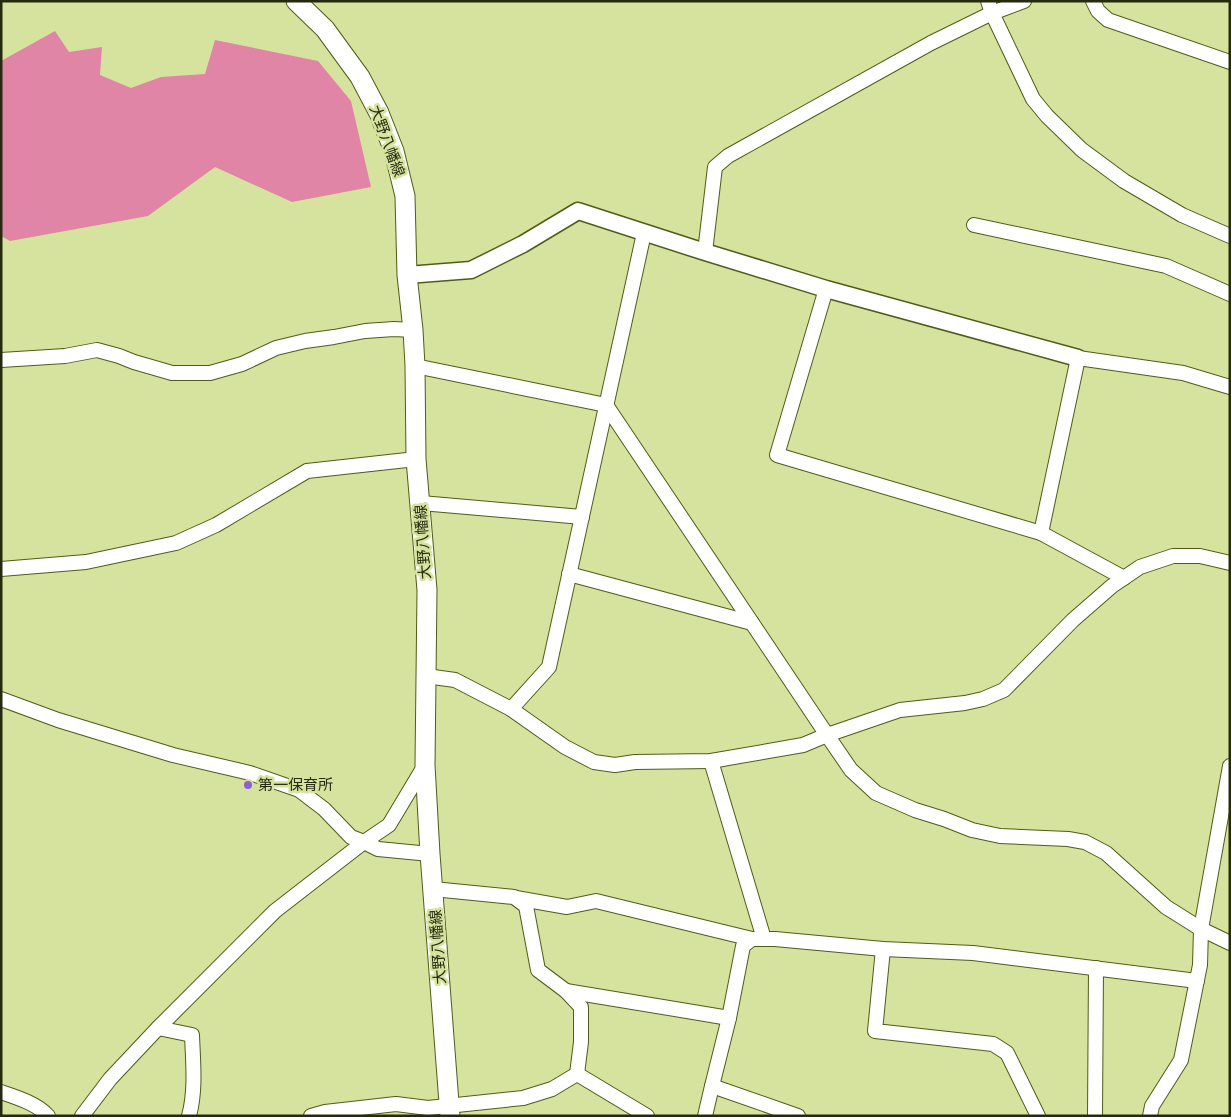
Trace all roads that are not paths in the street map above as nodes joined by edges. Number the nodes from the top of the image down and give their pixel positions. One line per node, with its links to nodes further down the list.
1 (296, 1): 10 (main road, 大野八幡線)
2 (1024, 1): 4 (street)
3 (1094, 1): 5 (street)
4 (990, 7): 8 (street); 9 (street)
5 (1230, 62)
6 (974, 225): 12 (street)
7 (644, 232): 9 (street); 10 (street); 18 (street)
8 (1230, 236)
9 (705, 252): 11 (street)
10 (407, 275): 13 (main road, 大野八幡線)
11 (826, 289): 14 (street); 22 (street)
12 (1230, 294)
13 (413, 330): 15 (street); 16 (main road, 大野八幡線)
14 (1078, 358): 17 (street); 22 (street)
15 (1, 360)
16 (415, 366): 18 (street); 19 (main road, 大野八幡線)
17 (1230, 387)
18 (606, 405): 21 (street); 27 (street)
19 (416, 459): 20 (main road, 大野八幡線); 24 (street)
20 (421, 503): 21 (street); 28 (main road, 大野八幡線)
21 (582, 517): 25 (street)
22 (1041, 534): 26 (street)
23 (1230, 563): 26 (street)
24 (1, 569)
25 (569, 574): 27 (street); 30 (street)
26 (1124, 578): 31 (street)
27 (752, 623): 31 (street)
28 (426, 676): 30 (street); 33 (main road, 大野八幡線)
29 (1, 700): 35 (street)
30 (511, 709): 32 (street)
31 (827, 735): 32 (street); 39 (street)
32 (711, 761): 40 (street)
33 (426, 765): 35 (street); 36 (main road, 大野八幡線)
34 (1230, 766): 39 (street)
35 (364, 842): 36 (street); 47 (street)
36 (430, 854): 37 (main road, 大野八幡線)
37 (433, 889): 38 (street); 51 (main road, 大野八幡線)
38 (514, 897): 40 (street); 45 (street)
39 (1201, 929): 41 (street); 44 (street)
40 (758, 939): 42 (street); 46 (street)
41 (1230, 943)
42 (883, 949): 43 (street); 59 (street)
43 (1096, 968): 44 (street); 60 (street)
44 (1197, 981): 61 (street)
45 (566, 991): 46 (street); 48 (street)
46 (729, 1018): 49 (street)
47 (158, 1028): 53 (street); 54 (street)
48 (577, 1074): 51 (street); 56 (street)
49 (712, 1086): 57 (street); 58 (street)
50 (1, 1092): 52 (street)
51 (450, 1111): 55 (street)
52 (48, 1116)
53 (82, 1116)
54 (189, 1116)
55 (311, 1116)
56 (647, 1116)
57 (705, 1116)
58 (798, 1116)
59 (1038, 1116)
60 (1095, 1116)
61 (1150, 1116)

